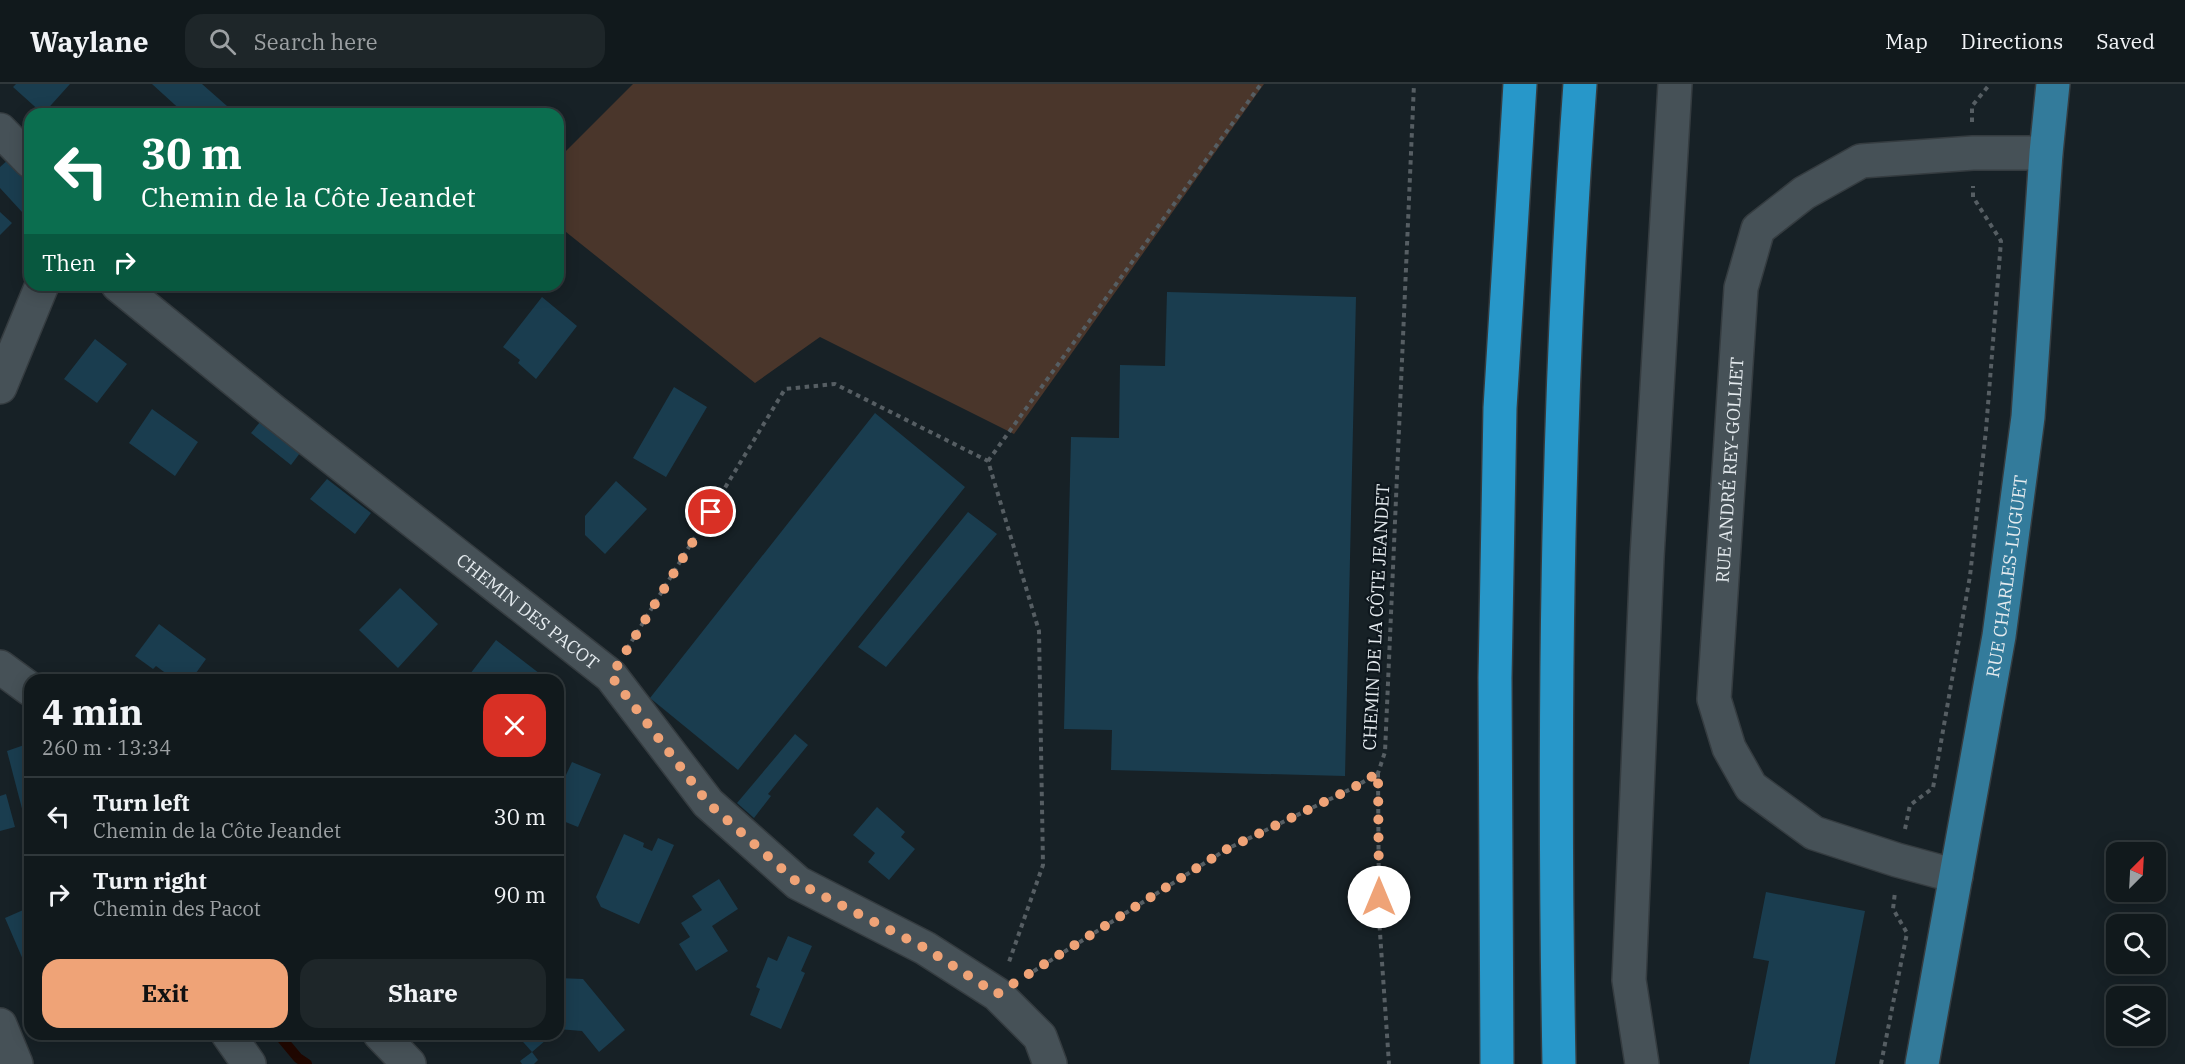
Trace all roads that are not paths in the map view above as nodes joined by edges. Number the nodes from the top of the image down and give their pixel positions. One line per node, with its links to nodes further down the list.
1 (1520, 84): 21 (highway)
2 (1580, 84): 22 (highway)
3 (1675, 84): 23 (street)
4 (2053, 84): 6 (main road, RUE CHARLES-LUGUET)
5 (0, 130): 7 (street)
6 (2046, 153): 13 (main road, RUE CHARLES-LUGUET); 13 (street, RUE ANDRÉ REY-GOLLIET)
7 (24, 155)
8 (40, 291): 10 (street)
9 (125, 291): 20 (street, CHEMIN DES PACOT)
10 (0, 387)
11 (0, 667): 12 (street)
12 (24, 685)
13 (1956, 876): 24 (main road, RUE CHARLES-LUGUET)
14 (0, 1025): 17 (street)
15 (232, 1040): 18 (street)
16 (386, 1040): 19 (street)
17 (16, 1064)
18 (249, 1064)
19 (409, 1064)
20 (1050, 1064)
21 (1497, 1064)
22 (1559, 1064)
23 (1642, 1064)
24 (1922, 1064)

